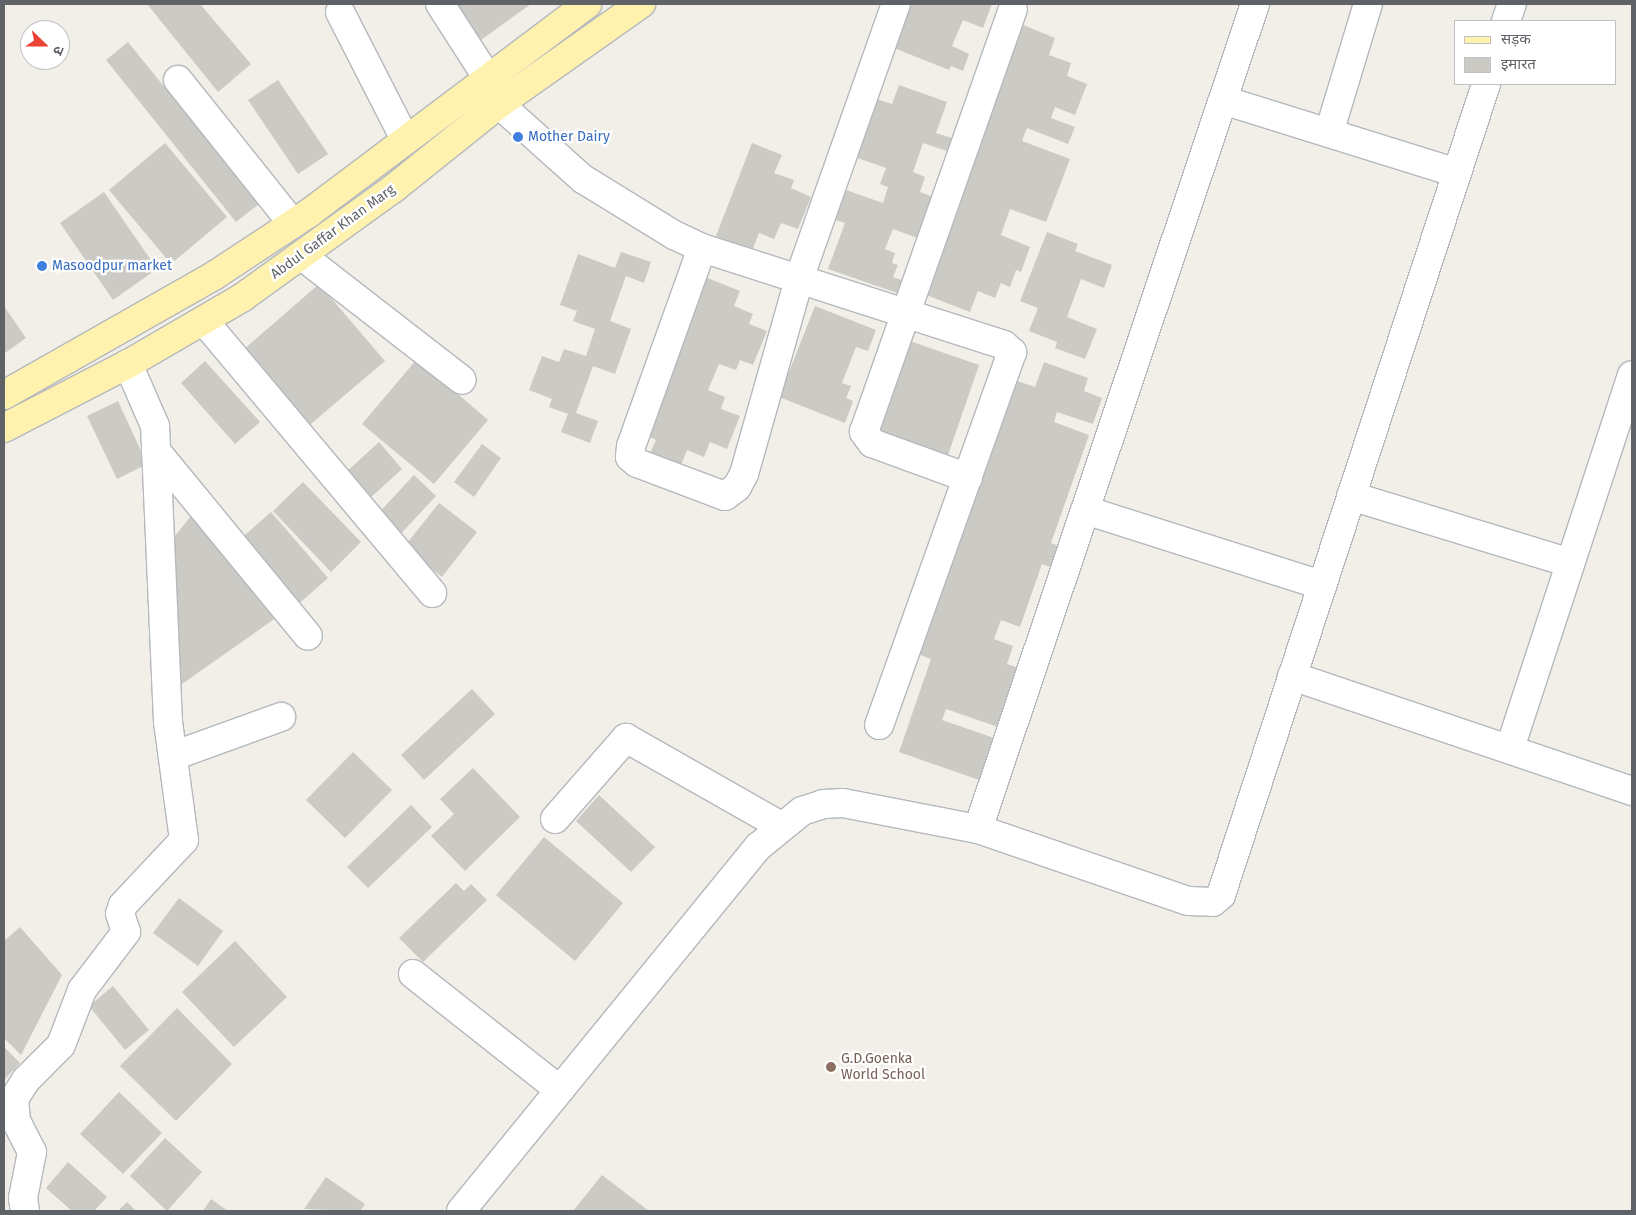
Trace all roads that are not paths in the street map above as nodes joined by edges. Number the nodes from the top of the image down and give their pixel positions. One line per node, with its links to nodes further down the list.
1 (440, 4): 11 (street)
2 (587, 4): 11 (main road)
3 (640, 4): 15 (main road, Abdul Gaffar Khan Marg)
4 (896, 4): 22 (street)
5 (1255, 4): 14 (street)
6 (1368, 4): 16 (street)
7 (1512, 4): 10 (street)
8 (1013, 10): 23 (street)
9 (340, 12): 17 (street)
10 (1506, 20)
11 (487, 76): 17 (main road)
12 (178, 80): 19 (street)
13 (1486, 85): 18 (street)
14 (1223, 100): 16 (street); 33 (street)
15 (499, 104): 20 (street); 21 (main road, Abdul Gaffar Khan Marg)
16 (1329, 133): 18 (street)
17 (405, 139): 19 (main road)
18 (1457, 173): 32 (street)
19 (292, 224): 28 (main road)
20 (702, 248): 22 (street); 22 (street)
21 (302, 256): 24 (main road, Abdul Gaffar Khan Marg); 27 (street)
22 (799, 279): 23 (street)
23 (906, 314): 31 (street); 31 (street)
24 (204, 321): 25 (main road, Abdul Gaffar Khan Marg); 36 (street)
25 (128, 364): 29 (main road, Abdul Gaffar Khan Marg); 30 (street)
26 (1632, 375): 34 (street)
27 (462, 380)
28 (4, 395)
29 (4, 428)
30 (156, 451): 37 (street); 42 (street)
31 (968, 478): 40 (street)
32 (1351, 496): 34 (street); 35 (street)
33 (1086, 510): 35 (street); 46 (street)
34 (1570, 562): 41 (street)
35 (1322, 586): 38 (street)
36 (432, 593)
37 (308, 636)
38 (1292, 676): 41 (street); 46 (street)
39 (281, 717): 42 (street)
40 (879, 725)
41 (1510, 748): 43 (street)
42 (173, 756): 49 (street)
43 (1632, 791)
44 (555, 819): 45 (street)
45 (781, 826): 46 (street); 48 (street)
46 (978, 829)
47 (413, 974): 48 (street)
48 (560, 1090): 50 (street)
49 (25, 1211)
50 (462, 1211)

